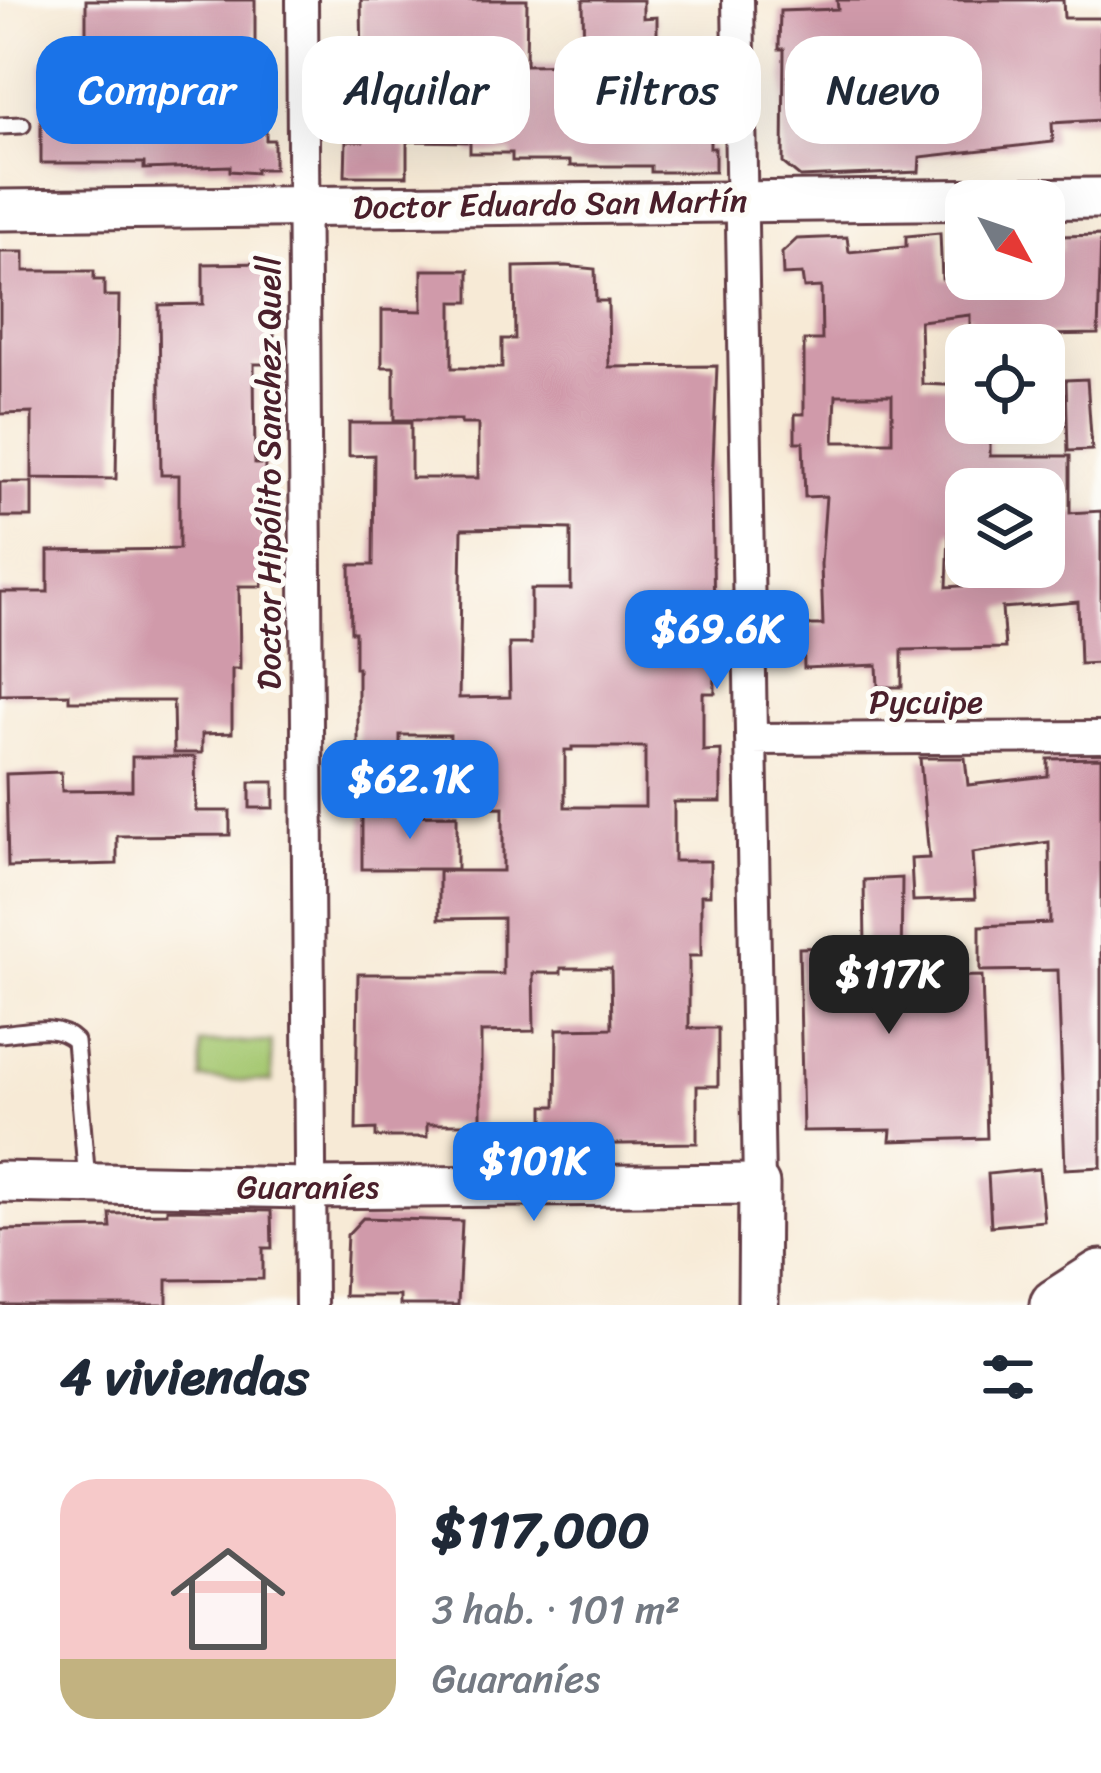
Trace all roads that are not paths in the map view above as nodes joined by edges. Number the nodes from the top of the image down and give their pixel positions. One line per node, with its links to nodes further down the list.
1 (302, 0): 7 (street, Doctor Hipólito Sanchez Quell)
2 (738, 0): 6 (street)
3 (22, 125): 4 (lane)
4 (0, 126)
5 (1101, 198): 6 (street, Doctor Eduardo San Martín)
6 (739, 200): 7 (street, Doctor Eduardo San Martín); 10 (street)
7 (304, 209): 8 (street, Doctor Eduardo San Martín); 15 (street, Doctor Hipólito Sanchez Quell)
8 (0, 210)
9 (1101, 737): 10 (street, Pycuipe)
10 (751, 739): 14 (street)
11 (0, 1034): 13 (lane)
12 (0, 1182): 13 (street, Guaraníes)
13 (87, 1184): 15 (street, Guaraníes)
14 (759, 1184): 15 (street, Guaraníes); 18 (street)
15 (308, 1188): 17 (street, Doctor Hipólito Sanchez Quell)
16 (1101, 1276): 19 (highway)
17 (310, 1305)
18 (758, 1305)
19 (1056, 1305)

